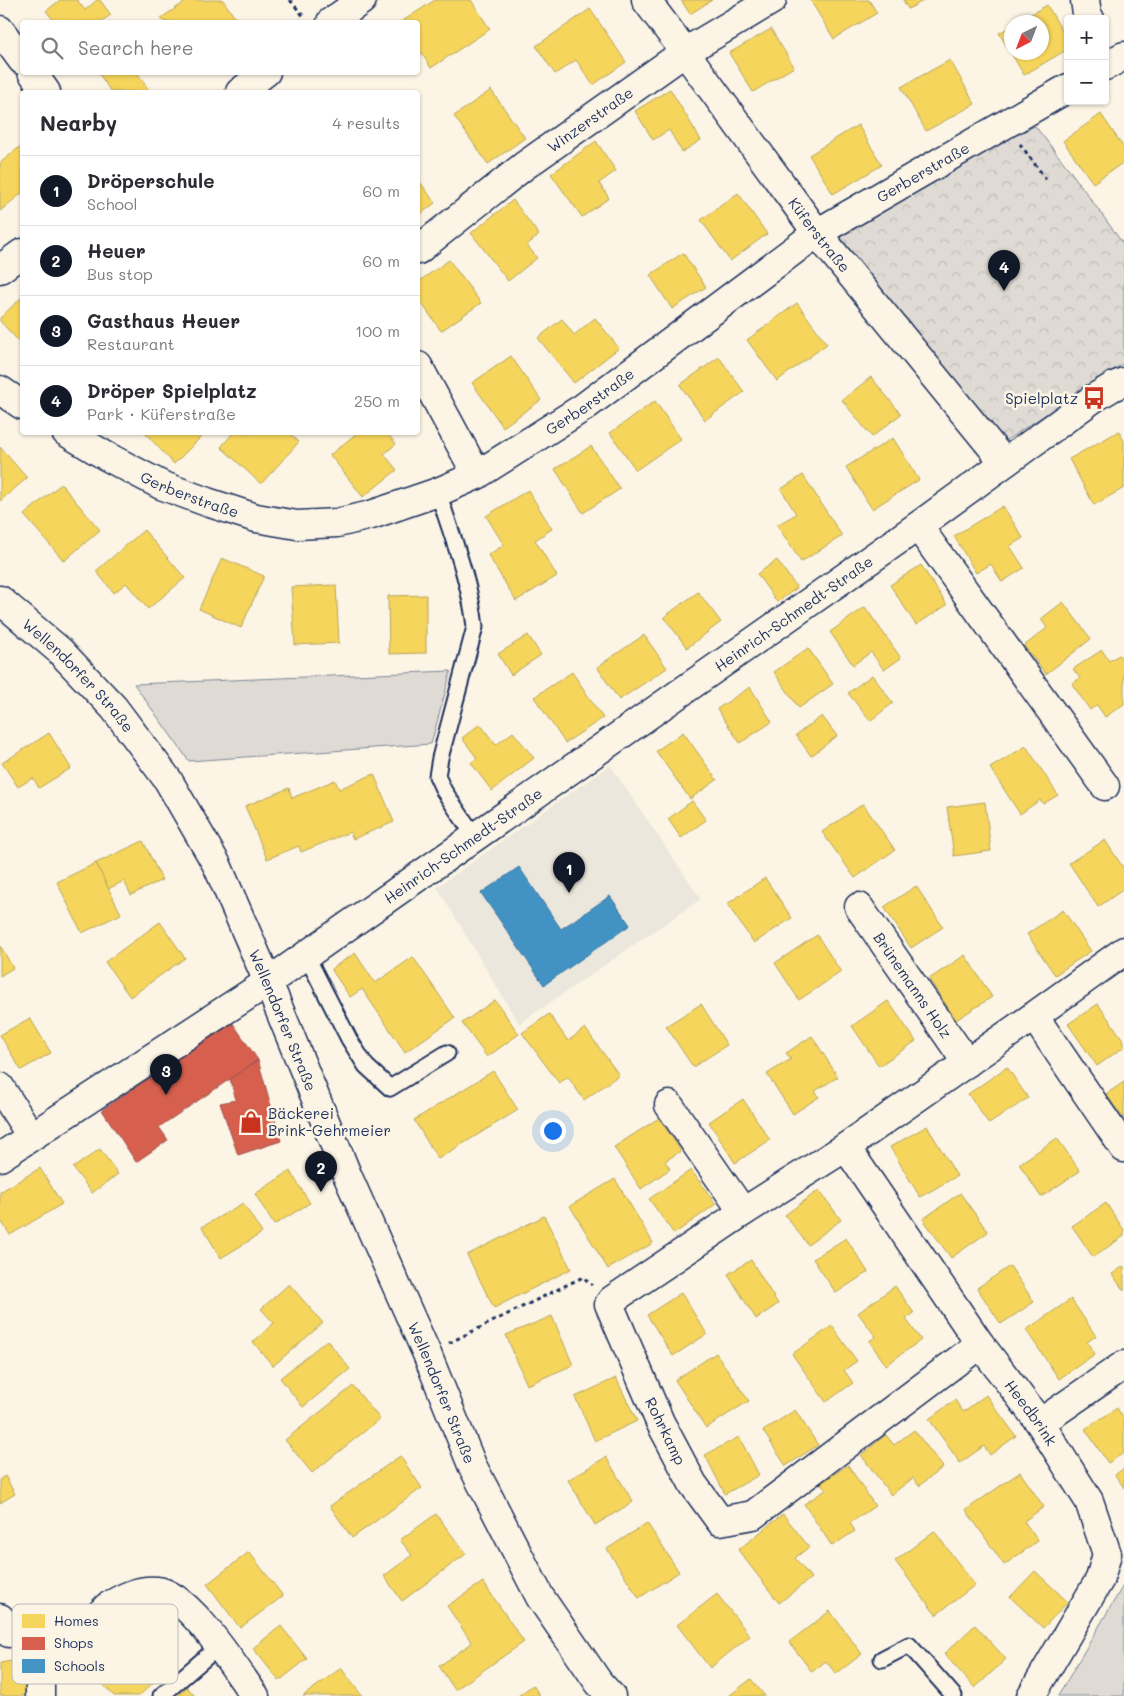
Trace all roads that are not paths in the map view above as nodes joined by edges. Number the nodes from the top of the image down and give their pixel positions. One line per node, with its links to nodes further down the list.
1 (362, 0): 6 (street)
2 (646, 0): 8 (street, Küferstraße)
3 (772, 0): 8 (street, Winzerstraße)
4 (1085, 0): 5 (street)
5 (1088, 15)
6 (334, 20)
7 (0, 30): 9 (street)
8 (685, 52): 13 (street, Küferstraße); 14 (street, Winzerstraße)
9 (20, 57)
10 (34, 75): 11 (street)
11 (45, 90)
12 (1064, 90): 13 (street, Gerberstraße)
13 (817, 233): 22 (street, Küferstraße); 23 (street, Gerberstraße)
14 (420, 248)
15 (20, 254): 16 (street)
16 (0, 269)
17 (420, 370): 23 (street)
18 (1124, 382): 22 (street, Heinrich-Schmedt-Straße)
19 (0, 390): 20 (street)
20 (20, 404)
21 (71, 435): 24 (street, Gerberstraße)
22 (1004, 462): 25 (street, Heinrich-Schmedt-Straße)
23 (477, 474): 24 (street, Gerberstraße)
24 (438, 492): 28 (lane)
25 (918, 526): 27 (street); 28 (street, Heinrich-Schmedt-Straße)
26 (0, 600): 32 (street, Wellendorfer Straße)
27 (1105, 786)
28 (475, 836): 31 (street, Heinrich-Schmedt-Straße)
29 (859, 906): 35 (street, Brünemanns Holz)
30 (1124, 951): 33 (street)
31 (306, 955): 32 (street, Heinrich-Schmedt-Straße); 34 (lane)
32 (268, 982): 38 (street, Heinrich-Schmedt-Straße); 53 (street, Wellendorfer Straße)
33 (1034, 1016): 35 (street); 40 (street)
34 (447, 1053)
35 (967, 1064): 39 (street)
36 (0, 1087): 38 (street)
37 (669, 1105): 42 (street)
38 (31, 1136): 41 (street, Heinrich-Schmedt-Straße)
39 (846, 1147): 42 (street); 43 (street, Heedbrink)
40 (1124, 1148)
41 (0, 1157)
42 (743, 1212): 43 (street, Rohrkamp)
43 (980, 1344): 45 (street, Heedbrink)
44 (1124, 1365): 45 (street)
45 (1040, 1423): 55 (street, Heedbrink)
46 (112, 1604): 47 (street)
47 (218, 1646): 49 (lane); 52 (street)
48 (882, 1659): 54 (lane)
49 (178, 1681)
50 (175, 1684): 51 (lane)
51 (161, 1696)
52 (255, 1696)
53 (611, 1696)
54 (954, 1696)
55 (1031, 1696)

